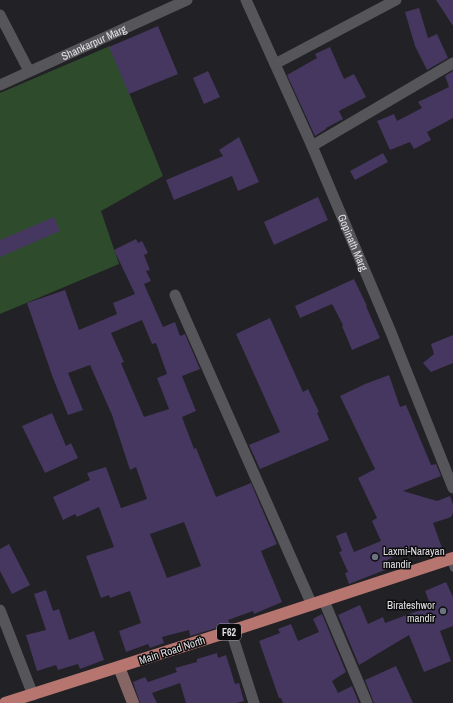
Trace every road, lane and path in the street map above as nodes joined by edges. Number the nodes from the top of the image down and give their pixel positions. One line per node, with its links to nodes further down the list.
1 (187, 0): 7 (street, Shankarpur Marg)
2 (246, 0): 6 (street, Gopinath Marg)
3 (396, 0): 6 (street)
4 (0, 15): 7 (street)
5 (453, 63): 9 (street)
6 (275, 64): 9 (street, Gopinath Marg)
7 (29, 71): 8 (street, Shankarpur Marg)
8 (0, 85)
9 (312, 146): 11 (street, Gopinath Marg)
10 (174, 295): 14 (street)
11 (453, 488)
12 (452, 562): 13 (main road, Main Road North / F62)
13 (324, 601): 14 (main road, Main Road North / F62); 22 (street)
14 (312, 605): 16 (main road, Main Road North / F62)
15 (0, 610): 18 (street)
16 (231, 631): 17 (main road, Main Road North / F62); 21 (street)
17 (119, 667): 18 (main road, Main Road North / F62); 20 (street)
18 (32, 695): 19 (main road, Main Road North / F62)
19 (5, 703)
20 (133, 703)
21 (254, 703)
22 (367, 703)

